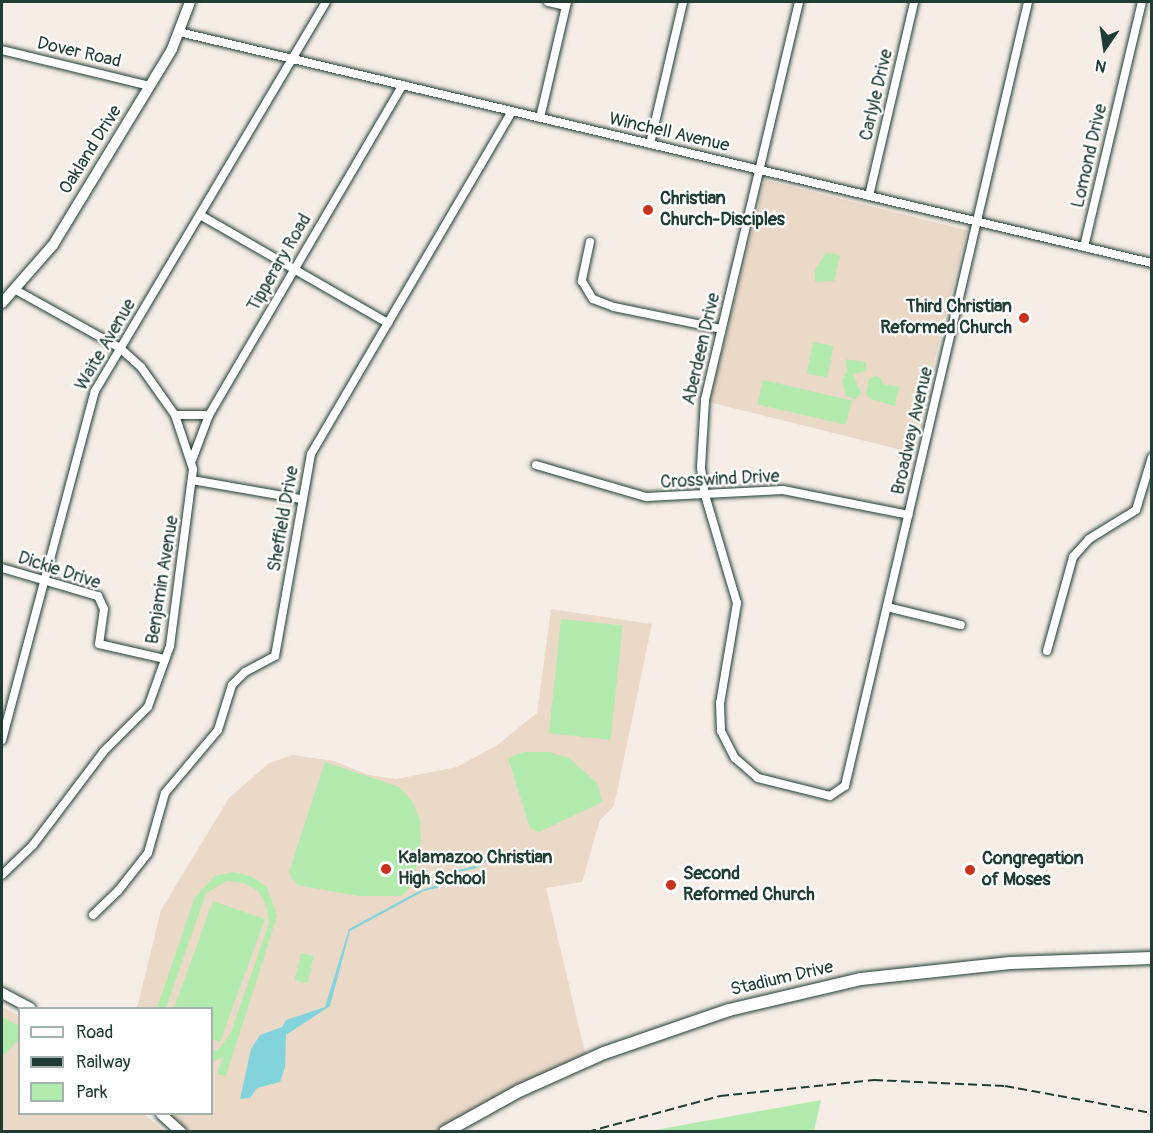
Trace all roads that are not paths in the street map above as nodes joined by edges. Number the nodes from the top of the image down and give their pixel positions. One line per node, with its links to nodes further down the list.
1 (190, 2): 10 (main road, Oakland Drive)
2 (326, 2): 12 (street, Waite Avenue)
3 (548, 2): 9 (street)
4 (684, 2): 17 (street)
5 (799, 2): 18 (street, Aberdeen Drive)
6 (914, 2): 19 (street, Carlyle Drive)
7 (1028, 2): 21 (street, Broadway Avenue)
8 (1143, 2): 23 (street, Lomond Drive)
9 (567, 4): 16 (street)
10 (179, 32): 12 (street, Winchell Avenue); 13 (main road, Oakland Drive)
11 (2, 50): 13 (street, Dover Road)
12 (292, 59): 14 (street, Winchell Avenue); 20 (street, Waite Avenue)
13 (150, 86): 26 (main road, Oakland Drive)
14 (402, 86): 15 (street, Winchell Avenue); 25 (street, Tipperary Road)
15 (512, 112): 16 (street, Winchell Avenue); 28 (street, Sheffield Drive)
16 (540, 118): 17 (street, Winchell Avenue)
17 (650, 144): 18 (street, Winchell Avenue)
18 (759, 171): 19 (street, Winchell Avenue); 29 (street, Aberdeen Drive)
19 (869, 196): 21 (street, Winchell Avenue)
20 (200, 214): 25 (street); 30 (street, Waite Avenue)
21 (976, 222): 23 (street, Winchell Avenue); 39 (street, Broadway Avenue)
22 (590, 242): 29 (street)
23 (1084, 247): 24 (street, Winchell Avenue)
24 (1152, 263)
25 (294, 267): 28 (street); 32 (street, Tipperary Road)
26 (16, 290): 27 (main road, Oakland Drive); 30 (street, Benjamin Avenue)
27 (2, 303)
28 (388, 323): 38 (street, Sheffield Drive)
29 (721, 329): 37 (street, Aberdeen Drive)
30 (120, 348): 31 (street, Benjamin Avenue); 41 (street, Waite Avenue)
31 (175, 415): 32 (street); 34 (street, Benjamin Avenue)
32 (209, 415): 34 (street, Tipperary Road)
33 (1152, 457): 44 (street)
34 (192, 460): 36 (street, Benjamin Avenue)
35 (536, 465): 37 (street, Crosswind Drive)
36 (192, 480): 38 (street); 45 (street, Benjamin Avenue)
37 (705, 495): 39 (street, Crosswind Drive); 47 (street, Aberdeen Drive)
38 (301, 499): 49 (street, Sheffield Drive)
39 (909, 515): 42 (street, Broadway Avenue)
40 (2, 568): 41 (street, Dickie Drive)
41 (42, 580): 45 (street, Dickie Drive); 46 (street, Waite Avenue)
42 (887, 607): 43 (street); 47 (street, Broadway Avenue)
43 (961, 625)
44 (1047, 651)
45 (165, 659): 48 (street, Benjamin Avenue)
46 (2, 740)
47 (838, 794)
48 (2, 874)
49 (93, 915)
50 (1152, 957): 55 (main road, Stadium Drive)
51 (2, 993): 52 (main road)
52 (28, 1007)
53 (163, 1115): 54 (main road)
54 (181, 1131)
55 (445, 1131)

